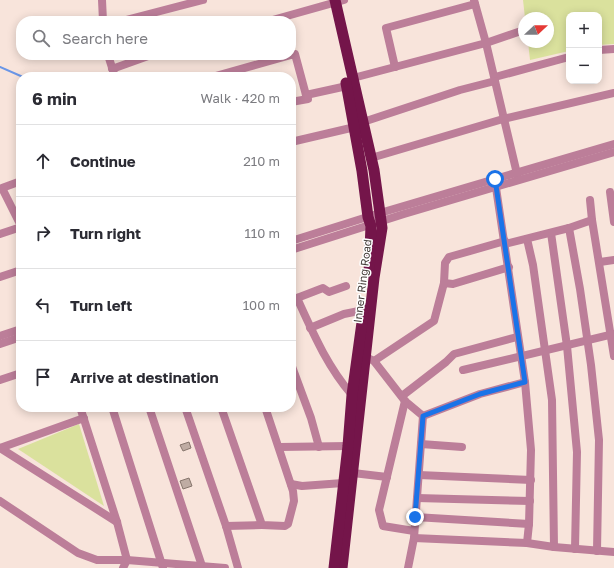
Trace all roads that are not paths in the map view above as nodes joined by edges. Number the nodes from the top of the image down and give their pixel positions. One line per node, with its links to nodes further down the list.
1 (102, 0): 5 (street)
2 (203, 0): 6 (street)
3 (334, 1): 7 (street); 22 (highway, Inner Ring Road)
4 (475, 2): 9 (street); 17 (street)
5 (103, 16)
6 (141, 16)
7 (285, 16)
8 (518, 32): 9 (street)
9 (486, 43): 17 (street); 21 (street)
10 (614, 49): 11 (street)
11 (602, 50)
12 (566, 57): 21 (street)
13 (296, 58): 24 (street)
14 (109, 60): 18 (street)
15 (137, 60): 18 (street)
16 (273, 60): 20 (street)
17 (395, 67): 22 (street)
18 (112, 69): 19 (street)
19 (113, 72)
20 (230, 72)
21 (495, 79): 26 (street); 27 (street)
22 (350, 82): 24 (street); 27 (highway, Inner Ring Road)
23 (614, 93): 26 (street)
24 (306, 95): 25 (street)
25 (296, 101)
26 (503, 119): 31 (street); 32 (street)
27 (359, 124): 28 (street); 31 (highway, Inner Ring Road); 39 (highway, Inner Ring Road)
28 (296, 141)
29 (614, 144): 32 (street)
30 (614, 152): 32 (street)
31 (371, 158): 39 (highway, Inner Ring Road)
32 (517, 177): 34 (street)
33 (16, 182): 35 (street)
34 (496, 183): 39 (street); 48 (street)
35 (1, 187): 38 (street)
36 (610, 192): 41 (street)
37 (590, 200): 40 (street)
38 (16, 216)
39 (375, 219): 47 (street); 49 (street); 59 (highway, Inner Ring Road); 72 (highway, Inner Ring Road)
40 (592, 220): 43 (street); 51 (street)
41 (614, 222)
42 (16, 228): 45 (street)
43 (569, 228): 44 (street); 66 (street)
44 (551, 233): 46 (street); 68 (street)
45 (0, 234)
46 (527, 239): 48 (street); 69 (street)
47 (296, 240)
48 (505, 242): 52 (street); 55 (street)
49 (296, 248)
50 (614, 260): 51 (street)
51 (600, 262): 62 (street)
52 (508, 267): 55 (street); 64 (street)
53 (16, 272): 54 (street)
54 (0, 277)
55 (444, 283): 72 (street)
56 (346, 286): 57 (street)
57 (296, 299)
58 (296, 304): 60 (street)
59 (364, 310): 60 (street); 78 (highway, Inner Ring Road)
60 (310, 328): 78 (street)
61 (16, 331): 63 (street)
62 (613, 334): 66 (street); 71 (street)
63 (0, 336)
64 (517, 337): 70 (street); 79 (street)
65 (16, 339): 67 (street)
66 (587, 341): 68 (street); 112 (street)
67 (0, 344)
68 (567, 346): 69 (street); 111 (street)
69 (545, 351): 70 (street); 110 (street)
70 (521, 356): 73 (street); 77 (street)
71 (614, 356)
72 (370, 359): 79 (street); 94 (highway, Inner Ring Road)
73 (463, 370)
74 (16, 375): 76 (street)
75 (296, 378): 91 (street)
76 (0, 380)
77 (525, 382): 86 (street); 97 (street)
78 (352, 395): 89 (highway, Inner Ring Road)
79 (403, 398): 86 (street); 96 (street)
80 (82, 412): 87 (street)
81 (114, 412): 115 (street)
82 (151, 412): 116 (street)
83 (187, 412): 107 (street)
84 (223, 412): 106 (street)
85 (267, 412): 90 (street)
86 (423, 416): 88 (street)
87 (84, 418): 93 (street); 104 (street)
88 (421, 444): 92 (street); 95 (street)
89 (348, 446): 91 (street); 98 (highway, Inner Ring Road)
90 (280, 447): 91 (street); 99 (street)
91 (319, 447)
92 (462, 447)
93 (0, 448): 104 (street)
94 (360, 474): 96 (street); 120 (highway, Inner Ring Road)
95 (419, 475): 97 (street); 100 (street)
96 (387, 477): 108 (street)
97 (531, 480): 102 (street)
98 (343, 483): 99 (street); 119 (highway, Inner Ring Road)
99 (291, 484): 106 (street)
100 (417, 498): 102 (street); 103 (street)
101 (0, 501): 114 (street)
102 (530, 501): 105 (street)
103 (415, 517): 105 (street); 108 (street)
104 (117, 522): 114 (street)
105 (530, 524): 109 (street)
106 (262, 525): 107 (street)
107 (226, 526): 118 (street)
108 (414, 535): 109 (street); 121 (street)
109 (527, 543): 110 (street)
110 (554, 547): 111 (street)
111 (575, 549): 112 (street)
112 (597, 550): 113 (street)
113 (614, 552)
114 (125, 564): 115 (street)
115 (163, 566): 116 (street)
116 (202, 566): 117 (street)
117 (225, 568)
118 (238, 568)
119 (334, 568)
120 (342, 568)
121 (408, 568)

